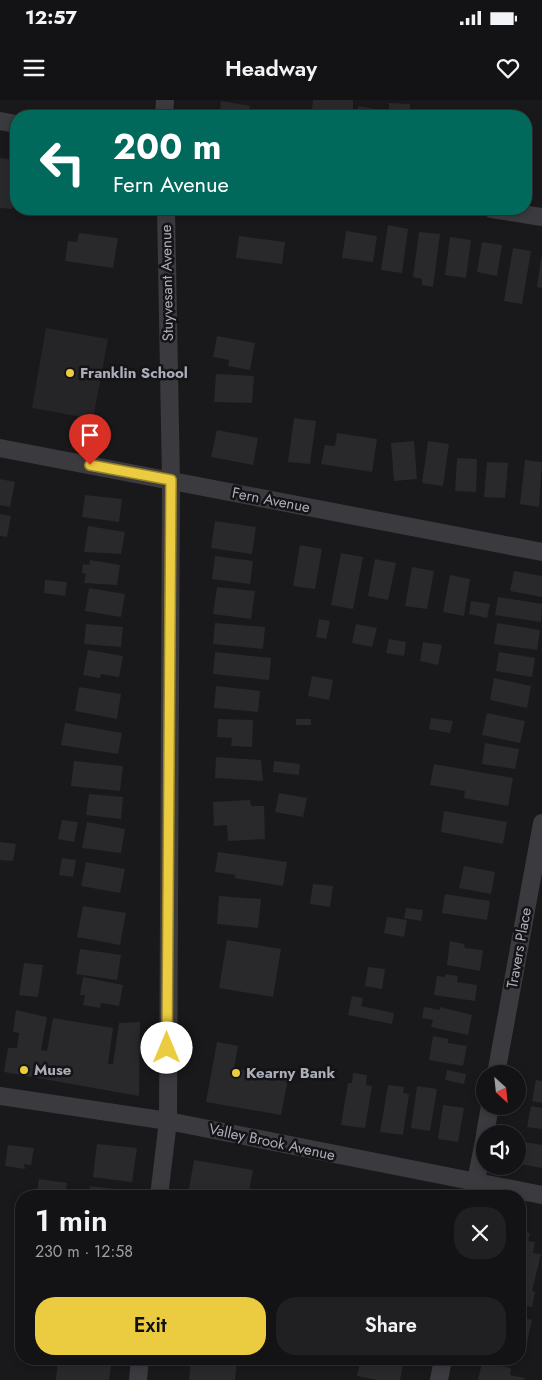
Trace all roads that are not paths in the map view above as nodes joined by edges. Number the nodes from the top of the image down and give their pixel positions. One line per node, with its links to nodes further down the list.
1 (166, 215): 5 (street, Stuyvesant Avenue)
2 (525, 215): 3 (street)
3 (542, 218)
4 (0, 448): 5 (street, Fern Avenue)
5 (171, 480): 6 (street, Fern Avenue); 10 (street, Stuyvesant Avenue)
6 (542, 552)
7 (542, 823): 8 (street, Travers Place)
8 (498, 1065)
9 (0, 1096): 10 (street, Valley Brook Avenue)
10 (168, 1121): 12 (street, Stuyvesant Avenue); 13 (street, Valley Brook Avenue)
11 (478, 1175): 13 (street)
12 (160, 1190)
13 (475, 1190)
14 (526, 1195): 15 (street, Valley Brook Avenue)
15 (542, 1196)
16 (139, 1365): 18 (street)
17 (442, 1365): 19 (street)
18 (138, 1380)
19 (439, 1380)

